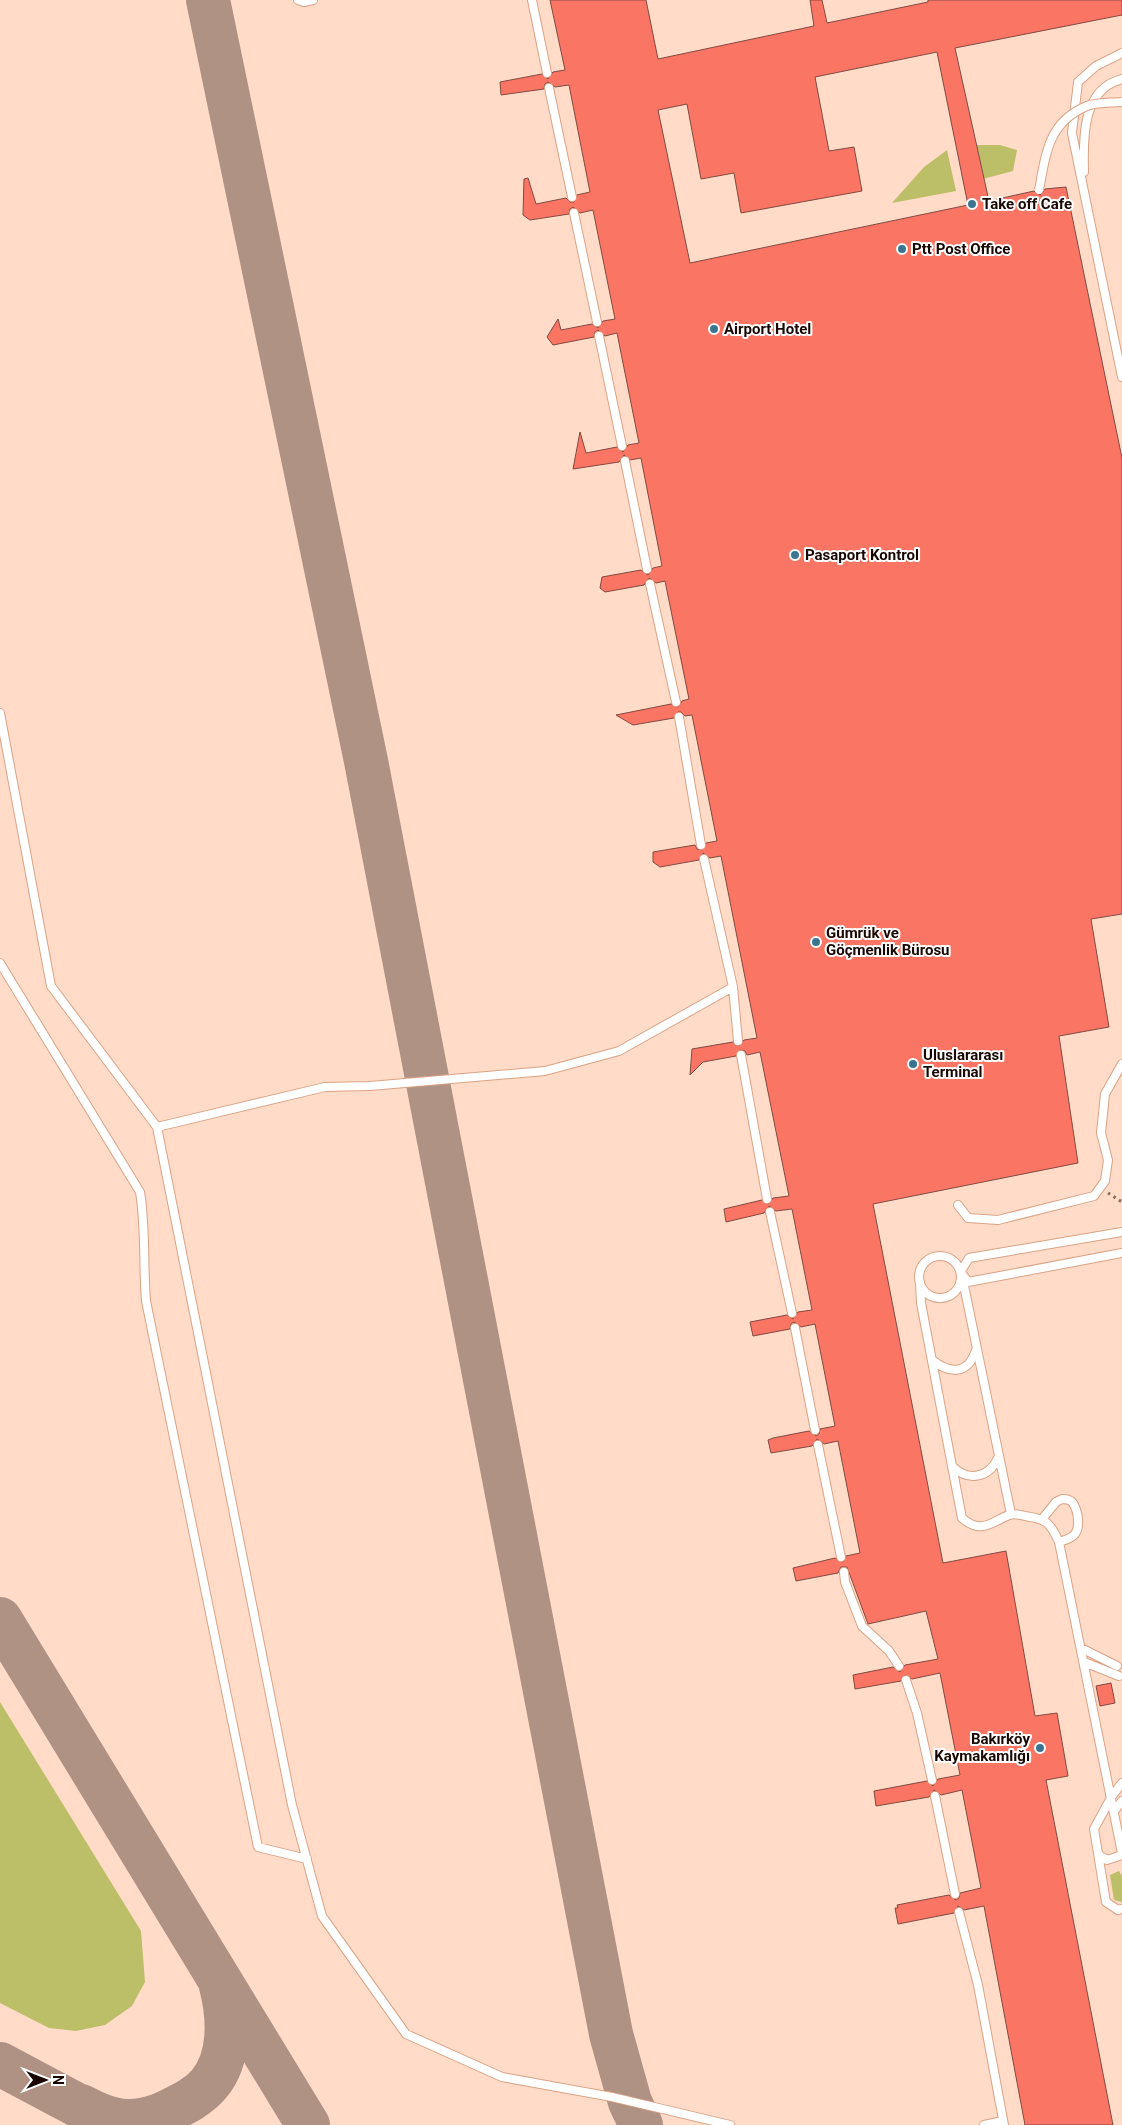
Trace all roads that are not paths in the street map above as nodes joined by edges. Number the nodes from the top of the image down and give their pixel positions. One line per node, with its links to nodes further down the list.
1 (298, 0): 2 (lane)
2 (313, 0)
3 (532, 0): 5 (lane)
4 (1122, 53): 10 (lane)
5 (546, 73)
6 (1122, 79): 10 (lane)
7 (549, 88): 11 (lane)
8 (1122, 102): 9 (lane, bridge)
9 (1039, 190)
10 (1084, 190): 15 (lane)
11 (572, 197)
12 (574, 214): 13 (lane)
13 (597, 322)
14 (599, 336): 16 (lane)
15 (1122, 377)
16 (622, 446)
17 (625, 461): 18 (lane)
18 (647, 569)
19 (650, 584): 20 (lane)
20 (676, 702)
21 (0, 713): 30 (lane)
22 (679, 717): 23 (lane)
23 (701, 844)
24 (704, 859): 26 (lane)
25 (0, 963): 65 (lane)
26 (733, 987): 27 (lane); 30 (lane)
27 (738, 1041)
28 (741, 1056): 31 (lane)
29 (1122, 1064): 32 (lane)
30 (157, 1127): 65 (lane)
31 (766, 1199)
32 (958, 1205)
33 (770, 1212): 38 (lane)
34 (1122, 1232): 36 (lane)
35 (1122, 1254): 36 (lane)
36 (961, 1271): 37 (lane); 37 (lane); 40 (lane)
37 (920, 1282): 41 (lane)
38 (792, 1314)
39 (795, 1328): 42 (lane)
40 (977, 1348): 41 (lane); 44 (lane)
41 (932, 1360): 45 (lane)
42 (815, 1430)
43 (818, 1445): 49 (lane)
44 (998, 1458): 45 (lane); 46 (lane)
45 (952, 1466): 46 (lane)
46 (1010, 1514): 47 (lane)
47 (1043, 1518): 48 (lane); 48 (lane)
48 (1059, 1542): 51 (lane)
49 (841, 1557)
50 (844, 1572): 53 (lane)
51 (1081, 1648): 52 (lane); 54 (lane)
52 (1084, 1662): 55 (lane); 60 (lane)
53 (899, 1666)
54 (1117, 1666)
55 (1119, 1676)
56 (906, 1680): 57 (lane)
57 (932, 1780)
58 (1122, 1783): 60 (lane)
59 (934, 1796): 66 (lane)
60 (1112, 1796): 62 (lane); 64 (lane)
61 (1122, 1801): 62 (lane)
62 (1114, 1810): 63 (lane)
63 (1122, 1854): 64 (lane)
64 (1099, 1855): 67 (lane)
65 (307, 1859): 70 (lane)
66 (955, 1894)
67 (1122, 1909)
68 (958, 1912): 69 (lane)
69 (1004, 2123): 71 (lane)
70 (730, 2125)
71 (984, 2125)

